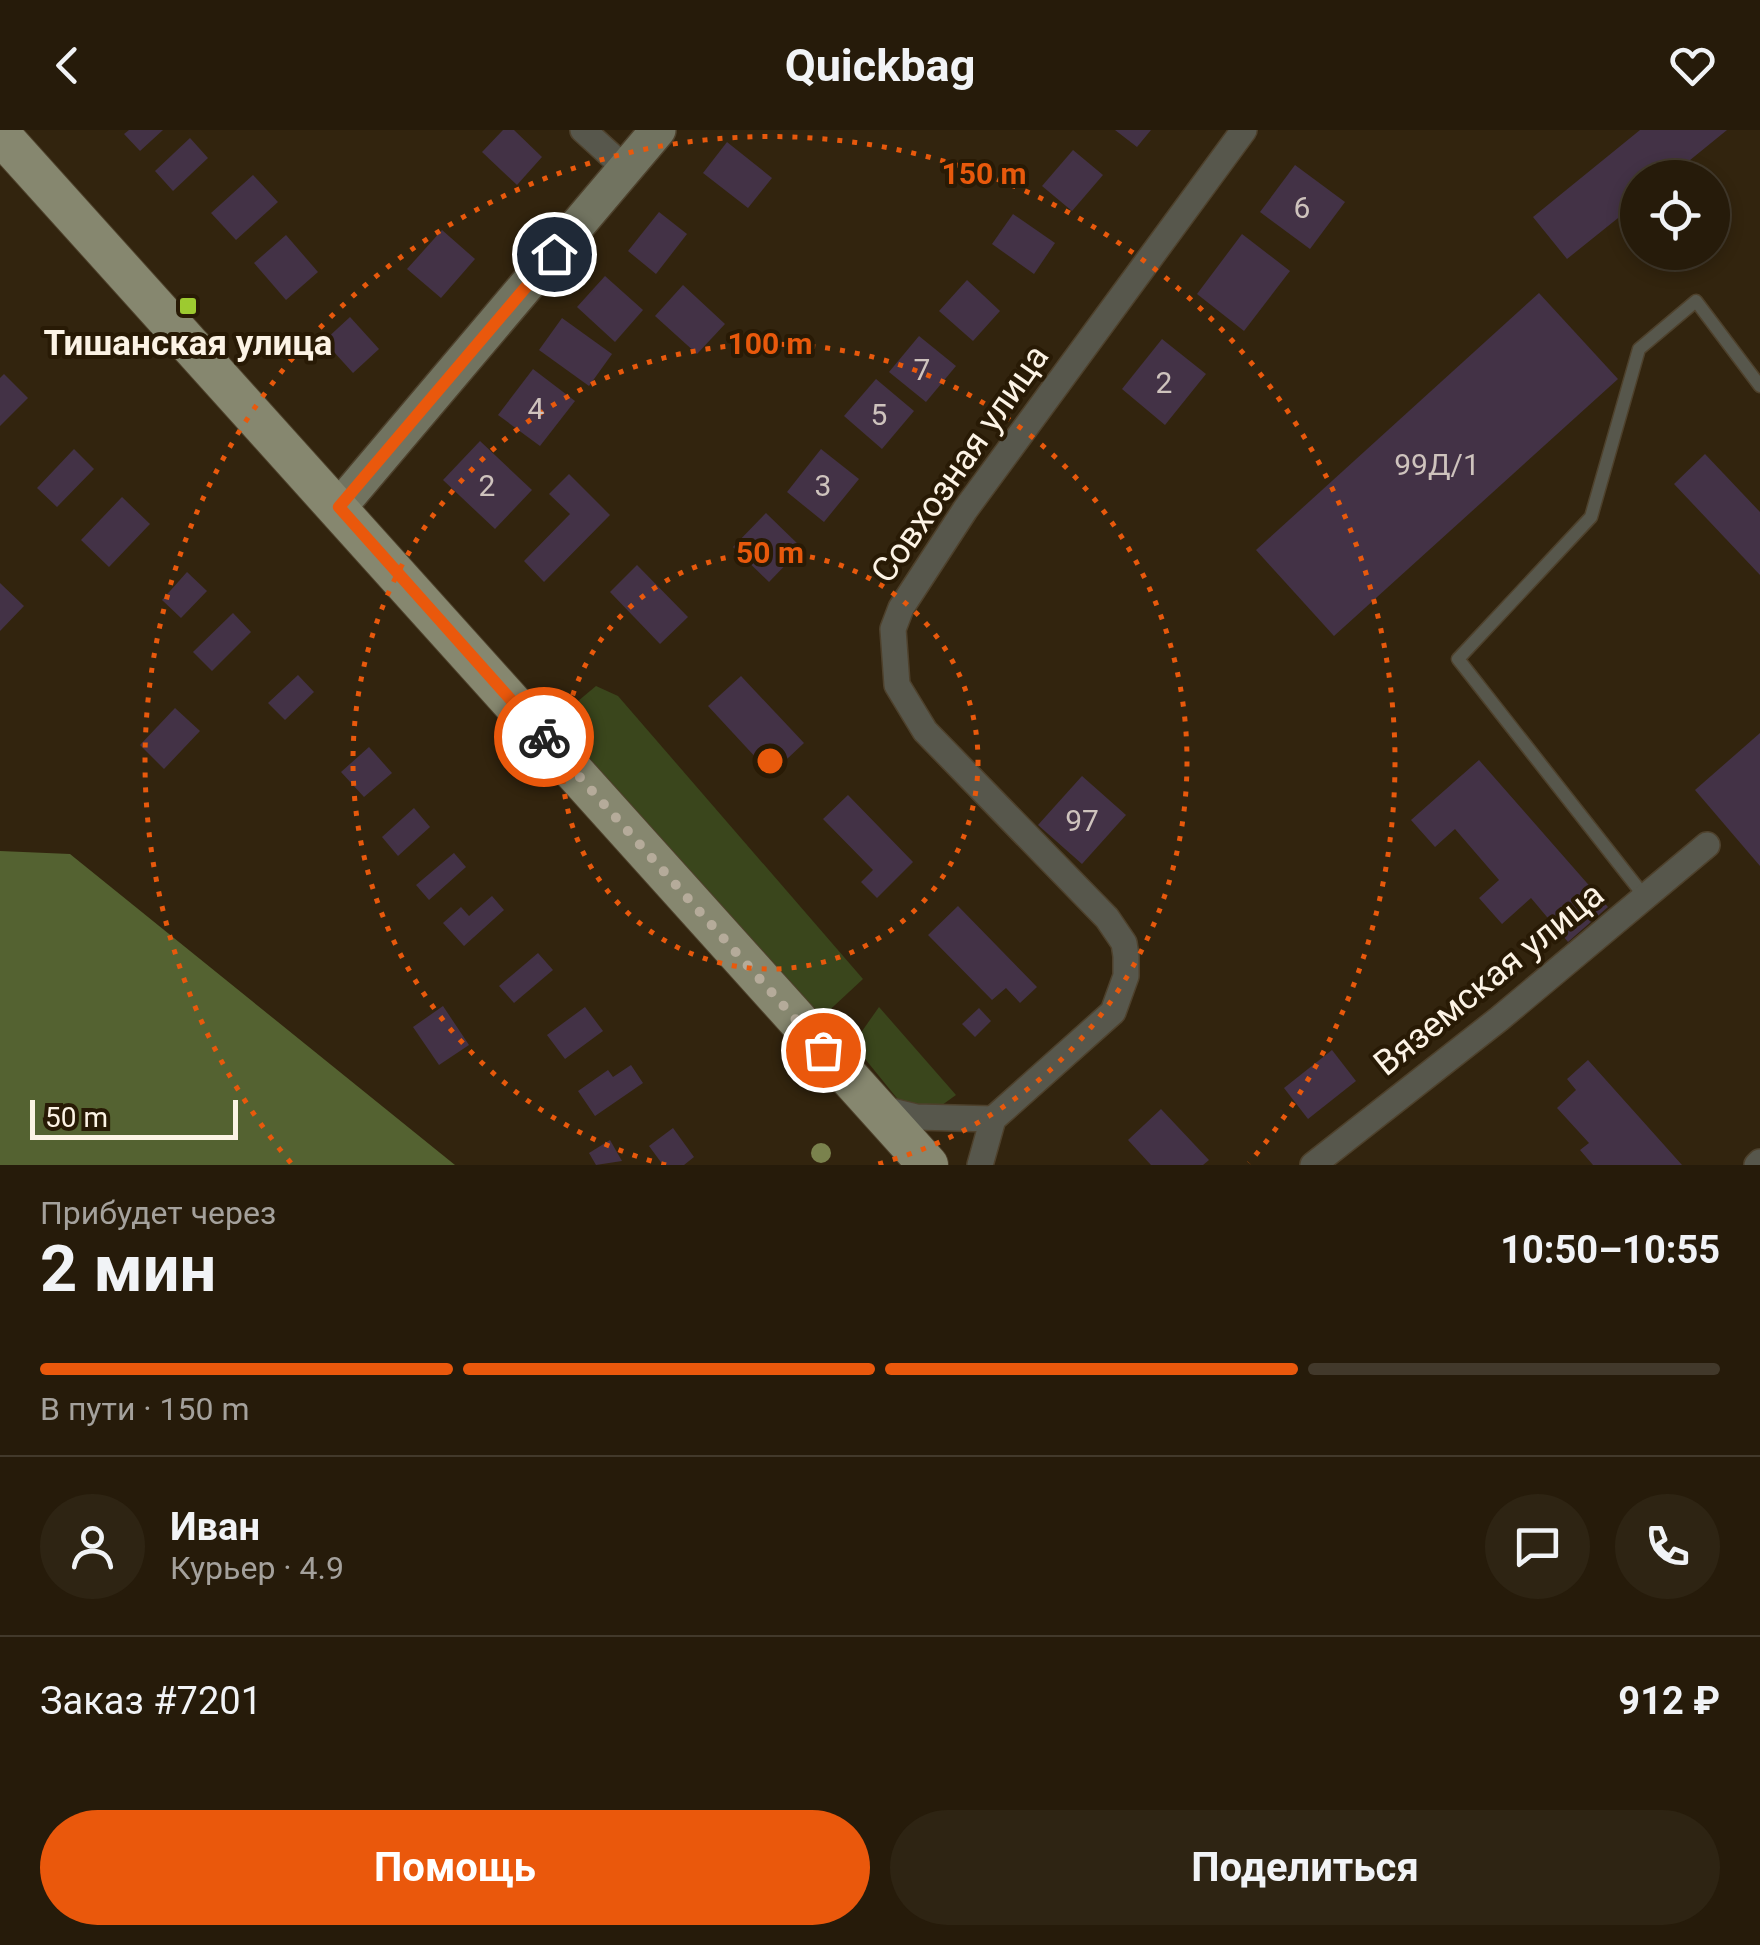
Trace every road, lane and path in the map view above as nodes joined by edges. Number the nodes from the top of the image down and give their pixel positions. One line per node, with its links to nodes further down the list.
1 (583, 130): 5 (street)
2 (658, 130): 5 (main road)
3 (1244, 130): 11 (street, Совхозная улица)
4 (0, 134): 7 (main road)
5 (626, 169): 7 (main road)
6 (1760, 386): 9 (lane)
7 (339, 507): 10 (main road)
8 (1707, 845): 9 (street, Вяземская улица)
9 (1645, 897): 14 (street, Вяземская улица)
10 (874, 1107): 11 (street); 12 (main road)
11 (993, 1119): 13 (street)
12 (928, 1165)
13 (980, 1165)
14 (1312, 1165)

